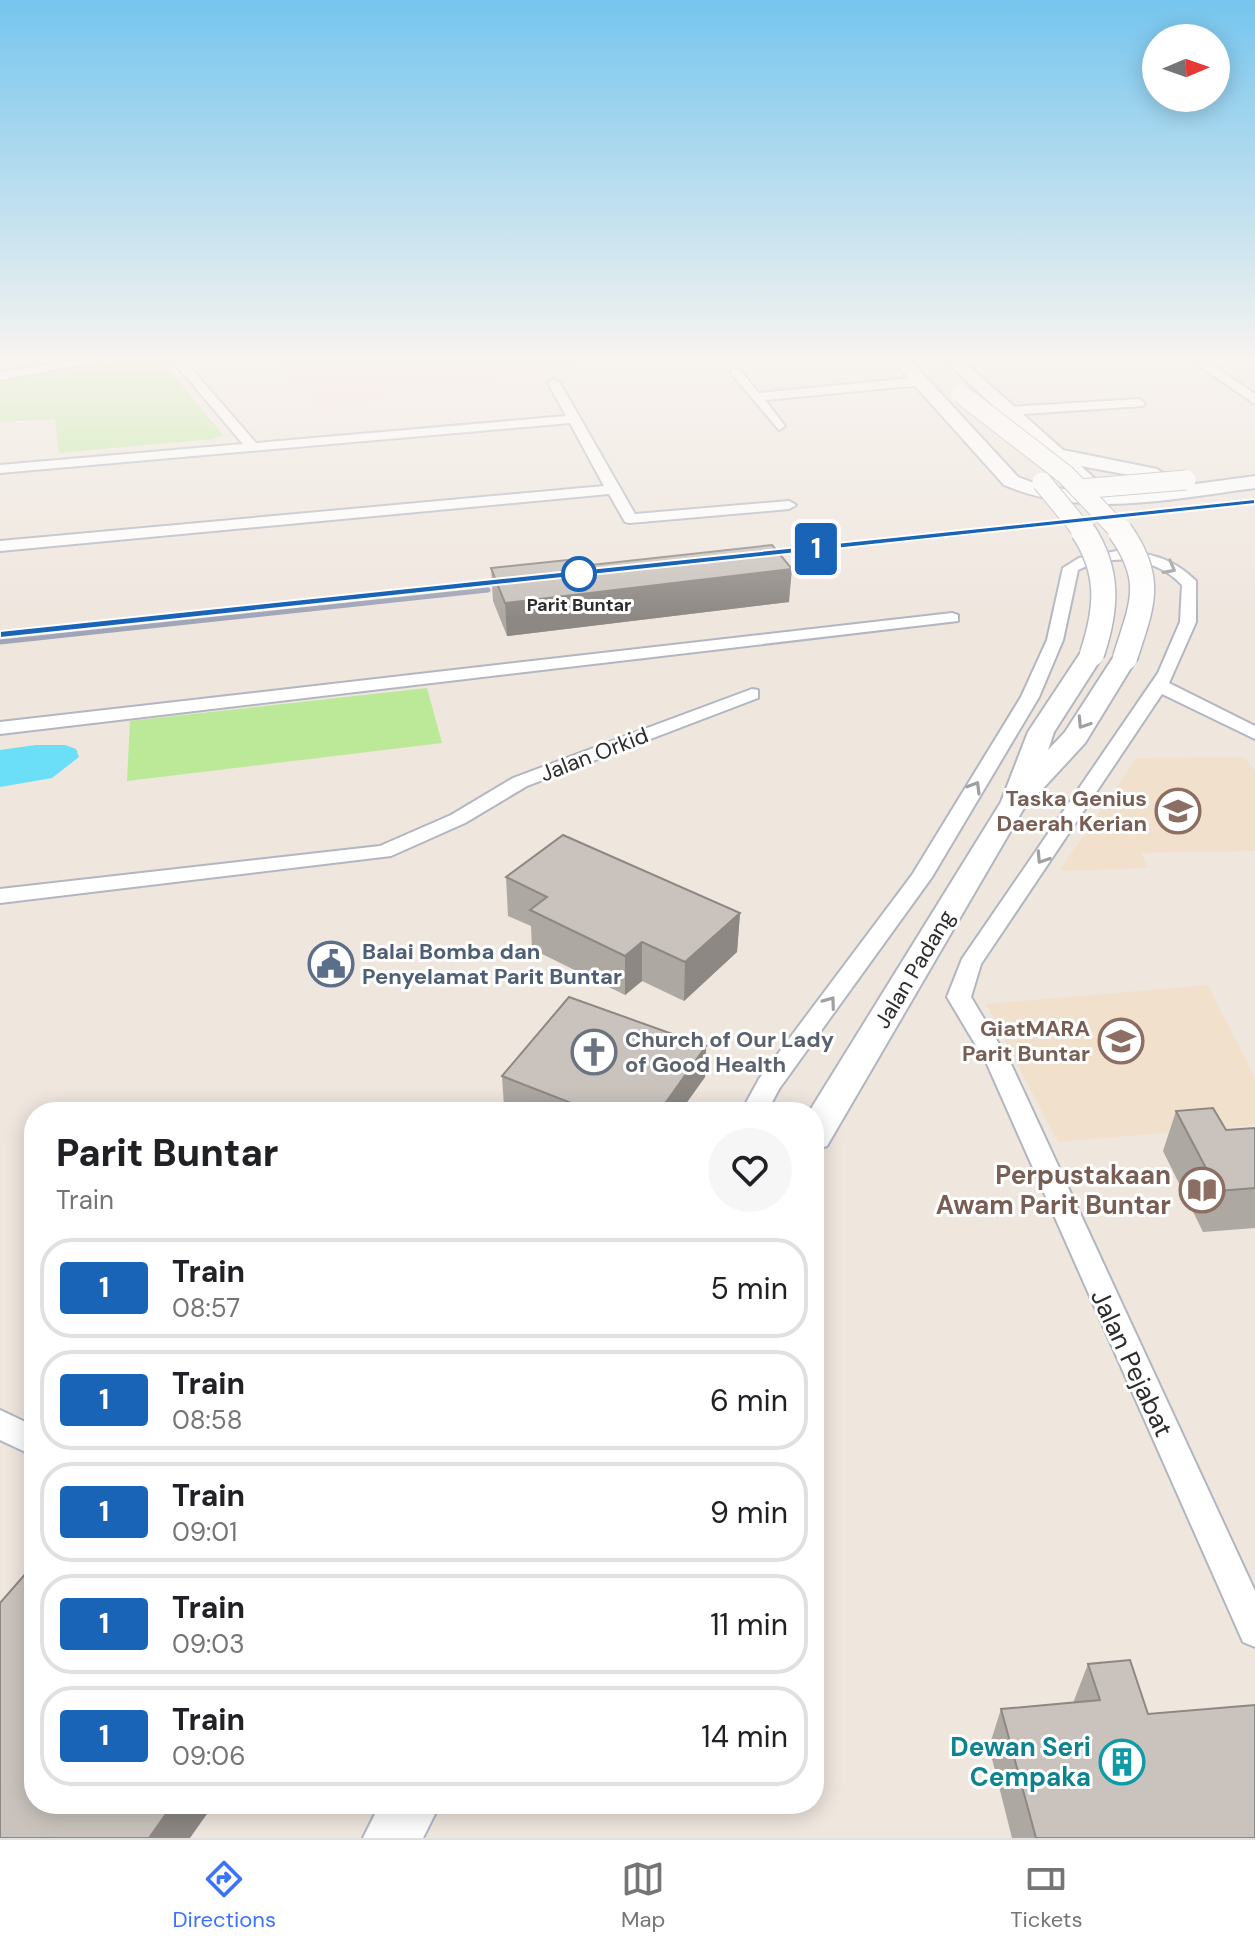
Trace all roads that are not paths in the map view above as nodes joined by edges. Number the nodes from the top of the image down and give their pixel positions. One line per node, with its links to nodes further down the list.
1 (267, 446): 7 (street)
2 (589, 446): 17 (street)
3 (984, 446): 13 (street)
4 (1006, 446): 18 (street, Jalan Padang, bridge)
5 (1030, 446): 15 (street, Jalan Padang, bridge)
6 (1048, 446): 8 (street)
7 (253, 447): 10 (street)
8 (1057, 454): 11 (street); 15 (street)
9 (1255, 463): 11 (street)
10 (0, 469)
11 (1150, 473): 15 (street); 16 (street)
12 (1255, 473): 16 (street)
13 (1011, 481): 15 (street); 19 (street)
14 (1255, 482): 16 (street)
15 (1081, 484): 16 (street, bridge); 18 (street); 19 (street); 21 (street, Jalan Padang, bridge)
16 (1180, 485): 19 (street); 21 (street, bridge)
17 (613, 489): 20 (street); 22 (street)
18 (1052, 491): 30 (street, Jalan Padang, bridge)
19 (1105, 498)
20 (789, 505)
21 (1123, 530): 30 (street, Jalan Padang, one-way to 30, bridge)
22 (0, 546)
23 (915, 615): 25 (street)
24 (952, 618): 25 (street)
25 (893, 625): 28 (street)
26 (1158, 685): 29 (street); 32 (street, one-way to 26); 36 (street, Jalan Pejabat, one-way to 36)
27 (752, 694): 31 (street, Jalan Orkid)
28 (0, 728)
29 (1255, 733)
30 (1015, 802): 33 (street, Jalan Padang)
31 (0, 896)
32 (759, 1102)
33 (824, 1119)
34 (0, 1424): 35 (street)
35 (24, 1437)
36 (1255, 1630)
37 (406, 1814): 38 (street)
38 (391, 1838)

